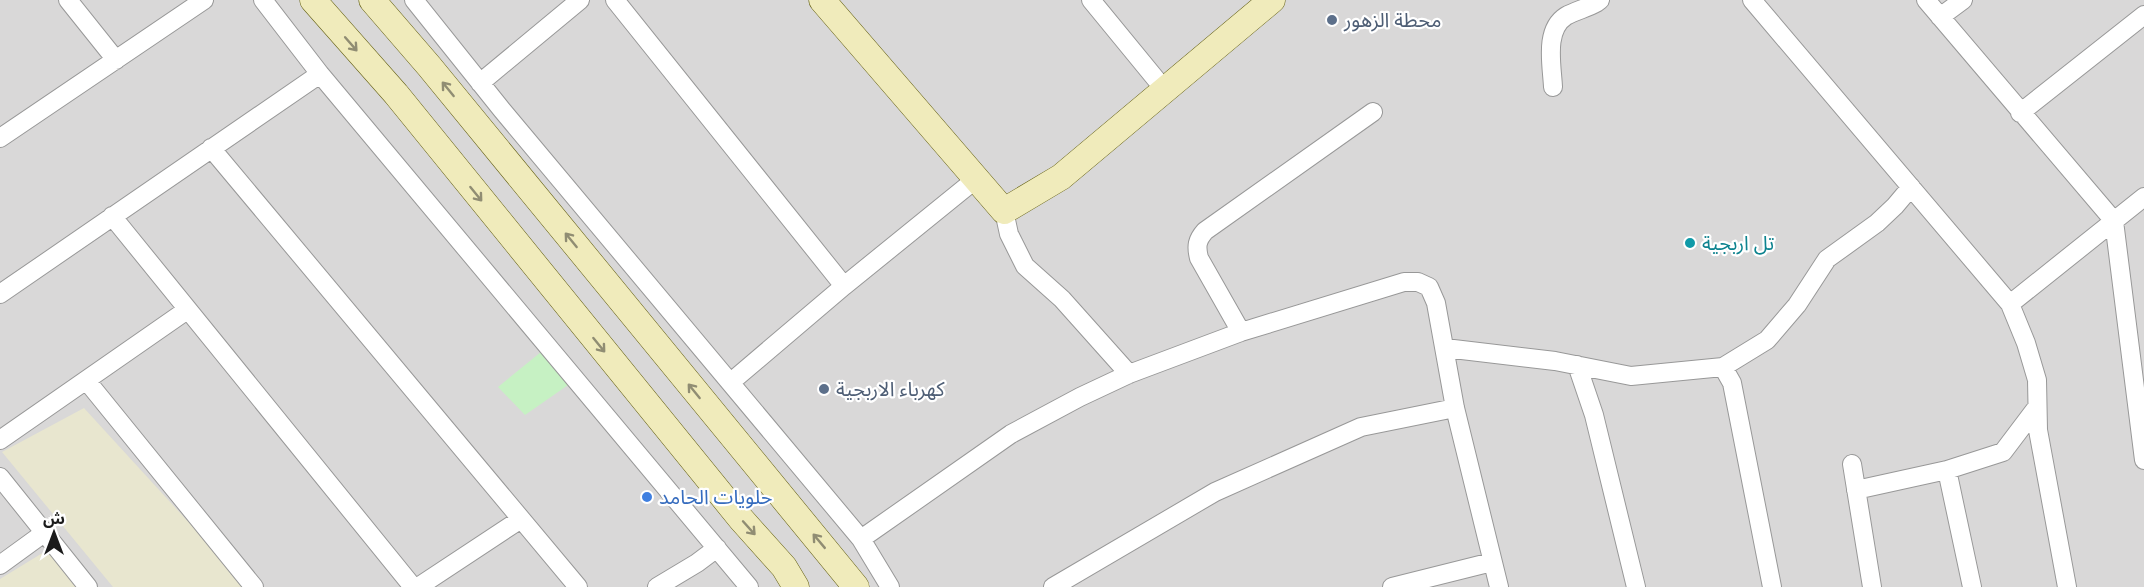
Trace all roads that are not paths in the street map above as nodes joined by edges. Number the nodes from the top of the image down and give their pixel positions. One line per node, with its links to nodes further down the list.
1 (68, 0): 18 (street)
2 (204, 0): 18 (street)
3 (263, 0): 19 (street)
4 (313, 0): 66 (main road, one-way to 66)
5 (372, 0): 36 (main road, one-way to 5)
6 (414, 0): 20 (street)
7 (580, 0): 20 (street)
8 (615, 0): 34 (street)
9 (822, 0): 27 (main road)
10 (1090, 0): 22 (street)
11 (1272, 0): 22 (main road)
12 (1600, 0): 21 (street)
13 (1752, 0): 28 (street)
14 (1926, 0): 17 (street)
15 (1963, 0): 17 (street)
16 (2144, 15): 24 (street)
17 (1940, 17): 24 (street)
18 (116, 60): 25 (street)
19 (320, 74): 26 (street); 57 (street)
20 (480, 83): 33 (street)
21 (1553, 87)
22 (1164, 89): 30 (main road)
23 (1373, 112): 39 (street)
24 (2020, 113): 32 (street)
25 (0, 138)
26 (211, 148): 31 (street); 54 (street)
27 (976, 179): 30 (main road); 34 (street)
28 (1911, 186): 37 (street); 42 (street)
29 (2144, 198): 32 (street)
30 (1004, 211): 43 (street)
31 (112, 216): 35 (street); 38 (street)
32 (2114, 221): 37 (street); 49 (street)
33 (644, 279): 36 (street); 45 (street)
34 (844, 285): 45 (street)
35 (0, 293)
36 (619, 298): 67 (main road, one-way to 36)
37 (2010, 304): 46 (street)
38 (187, 310): 44 (street); 62 (street)
39 (1241, 332): 40 (street); 43 (street)
40 (1445, 348): 41 (street); 47 (street)
41 (1577, 365): 42 (street); 72 (street)
42 (1723, 367): 73 (street)
43 (1129, 374): 56 (street)
44 (86, 380): 48 (street); 61 (street)
45 (731, 382): 56 (street)
46 (2037, 407): 51 (street); 76 (street)
47 (1455, 408): 58 (street); 69 (street)
48 (0, 440)
49 (2144, 460)
50 (1852, 464): 53 (street)
51 (1947, 470): 53 (street); 75 (street)
52 (0, 477): 55 (street)
53 (1856, 490): 74 (street)
54 (521, 519): 62 (street); 63 (street)
55 (44, 533): 59 (street); 60 (street)
56 (861, 539): 68 (street)
57 (717, 548): 64 (street); 65 (street)
58 (1492, 562): 70 (street); 71 (street)
59 (0, 565)
60 (88, 587)
61 (254, 587)
62 (416, 587)
63 (578, 587)
64 (657, 587)
65 (749, 587)
66 (796, 587)
67 (856, 587)
68 (890, 587)
69 (1053, 587)
70 (1392, 587)
71 (1499, 587)
72 (1636, 587)
73 (1772, 587)
74 (1872, 587)
75 (1972, 587)
76 (2067, 587)

